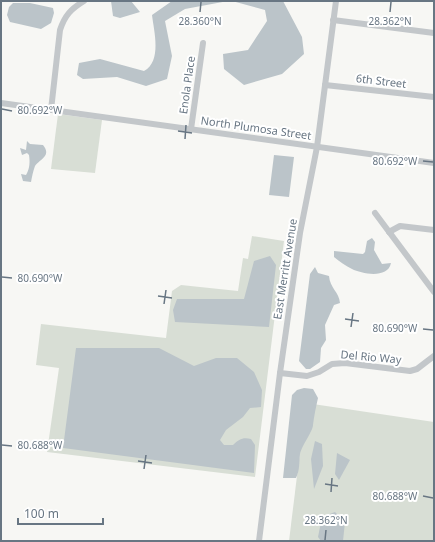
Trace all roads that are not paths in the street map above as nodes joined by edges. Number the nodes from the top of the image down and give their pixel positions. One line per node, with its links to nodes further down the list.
1 (84, 1): 9 (street)
2 (336, 1): 3 (street, East Merritt Avenue)
3 (333, 20): 4 (street); 6 (street, East Merritt Avenue)
4 (434, 33)
5 (203, 43): 10 (street, Enola Place)
6 (325, 85): 7 (street, 6th Street); 11 (street, East Merritt Avenue)
7 (434, 97)
8 (1, 103): 9 (street, North Plumosa Street)
9 (51, 110): 10 (street, North Plumosa Street)
10 (191, 129): 11 (street, North Plumosa Street)
11 (317, 148): 12 (street, North Plumosa Street); 18 (street, East Merritt Avenue)
12 (434, 163)
13 (375, 213): 15 (street)
14 (434, 230): 15 (street)
15 (389, 232): 16 (street)
16 (434, 292)
17 (434, 356): 18 (street, Del Rio Way)
18 (280, 373): 19 (street, East Merritt Avenue)
19 (259, 541)

